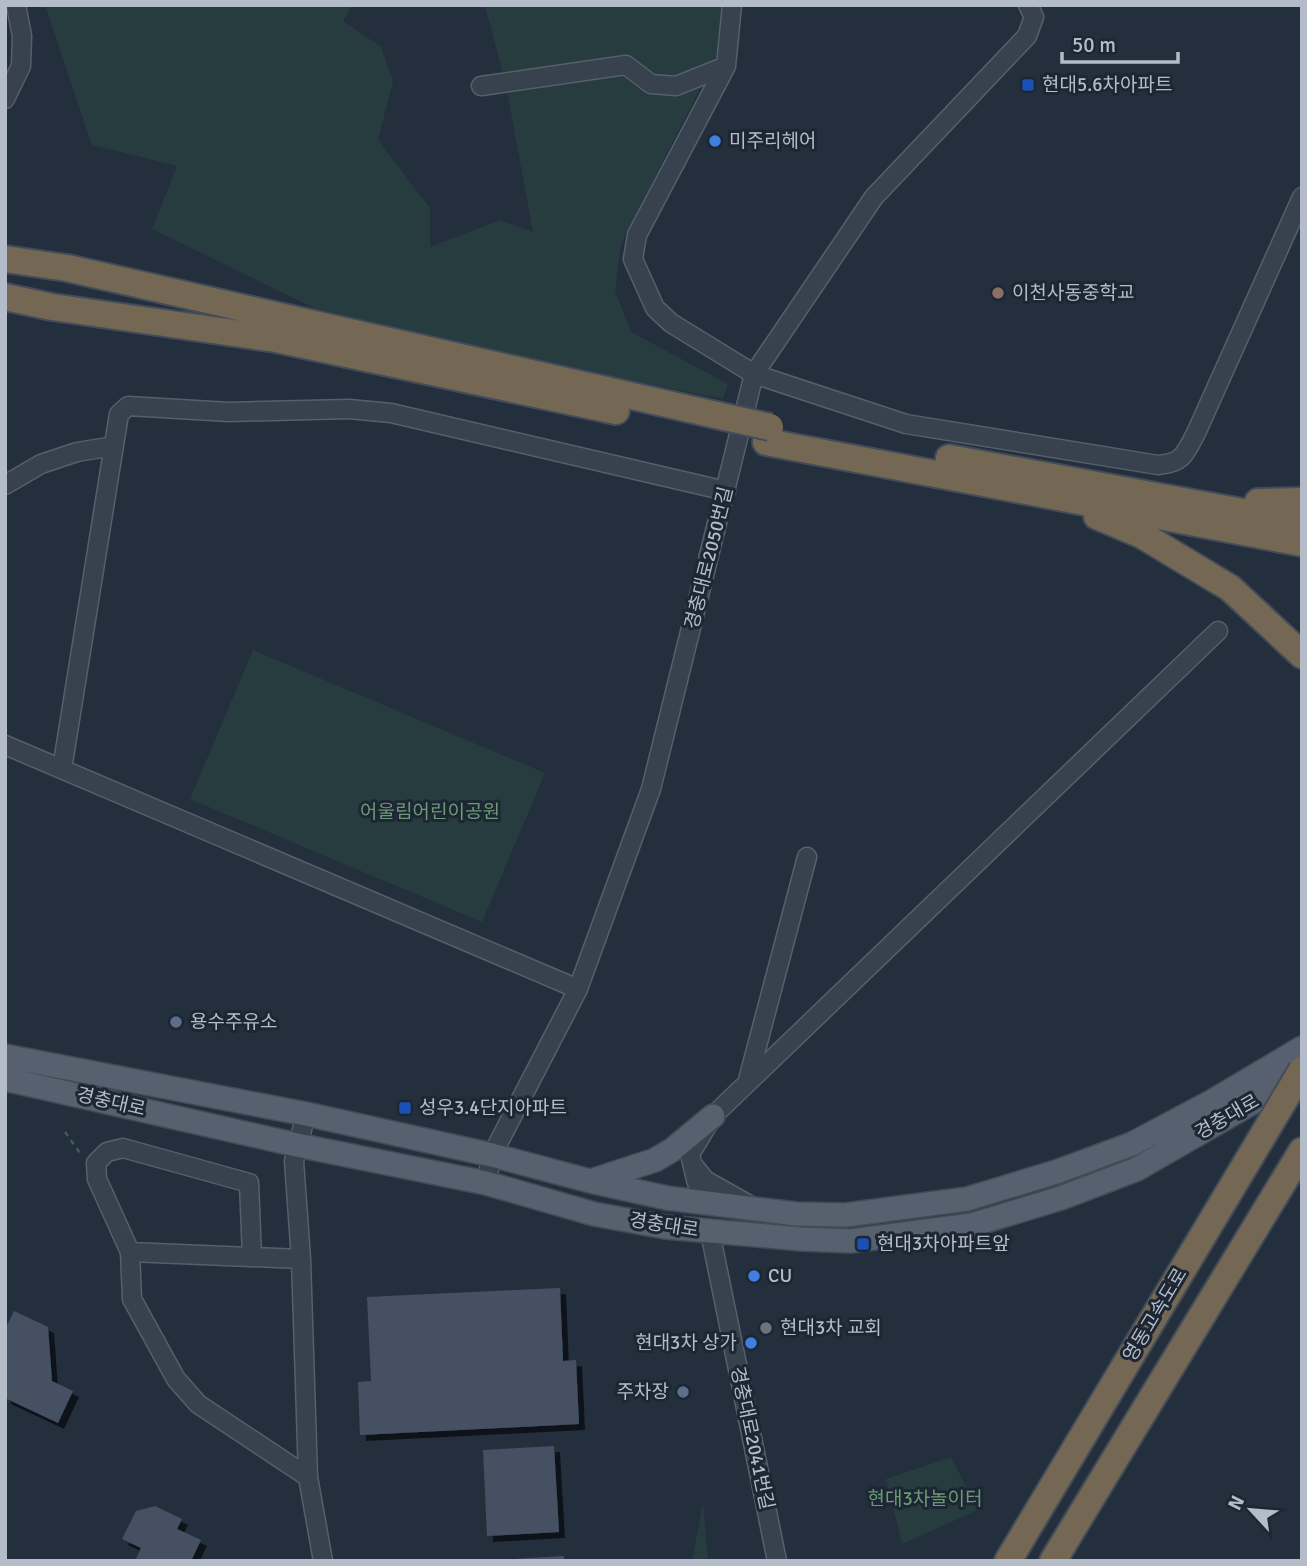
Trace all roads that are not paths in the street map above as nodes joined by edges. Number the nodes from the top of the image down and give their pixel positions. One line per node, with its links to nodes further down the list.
1 (16, 5): 6 (street)
2 (732, 5): 4 (street)
3 (1028, 5): 10 (street)
4 (726, 66): 5 (street); 10 (street)
5 (481, 86)
6 (5, 99)
7 (1302, 197): 10 (street)
8 (5, 259): 11 (highway)
9 (5, 297): 11 (highway)
10 (754, 374): 15 (street, 경충대로2050번길)
11 (714, 424): 12 (highway)
12 (768, 434): 16 (highway); 17 (highway)
13 (114, 446): 14 (street); 15 (street); 24 (street)
14 (5, 485)
15 (726, 491): 26 (street, 경충대로2050번길)
16 (1141, 492): 18 (highway); 19 (highway)
17 (1036, 493): 20 (highway); 22 (highway)
18 (1302, 501)
19 (1302, 523)
20 (1302, 543)
21 (1218, 631): 32 (street)
22 (1302, 655)
23 (5, 745): 24 (street)
24 (62, 769): 26 (street)
25 (807, 857): 32 (street)
26 (578, 989): 38 (street, 경충대로2050번길)
27 (1302, 1048): 43 (main road, 경충대로)
28 (5, 1056): 34 (main road, 경충대로)
29 (1302, 1056): 33 (highway, bridge)
30 (1302, 1072): 33 (highway, 영동고속도로, bridge); 44 (main road, 경충대로)
31 (5, 1079): 36 (main road, 경충대로)
32 (748, 1080): 35 (street)
33 (1278, 1110): 51 (highway, 영동고속도로, bridge)
34 (306, 1114): 36 (street); 38 (main road, 경충대로)
35 (713, 1115): 39 (street); 40 (main road)
36 (297, 1145): 41 (main road, 경충대로); 47 (street)
37 (1302, 1151): 52 (highway, 영동고속도로)
38 (492, 1155): 40 (main road, 경충대로); 41 (street, 경충대로2050번길)
39 (692, 1164): 42 (street); 43 (street)
40 (590, 1181): 42 (main road, 경충대로)
41 (486, 1183): 44 (main road, 경충대로)
42 (705, 1204): 43 (main road, 경충대로); 44 (main road)
43 (756, 1209)
44 (710, 1232): 50 (street, 경충대로2041번길)
45 (130, 1252): 46 (street); 46 (street); 48 (street)
46 (252, 1257): 47 (street)
47 (301, 1259): 48 (street)
48 (308, 1477): 49 (street)
49 (323, 1561)
50 (777, 1561)
51 (1008, 1561)
52 (1053, 1561)

